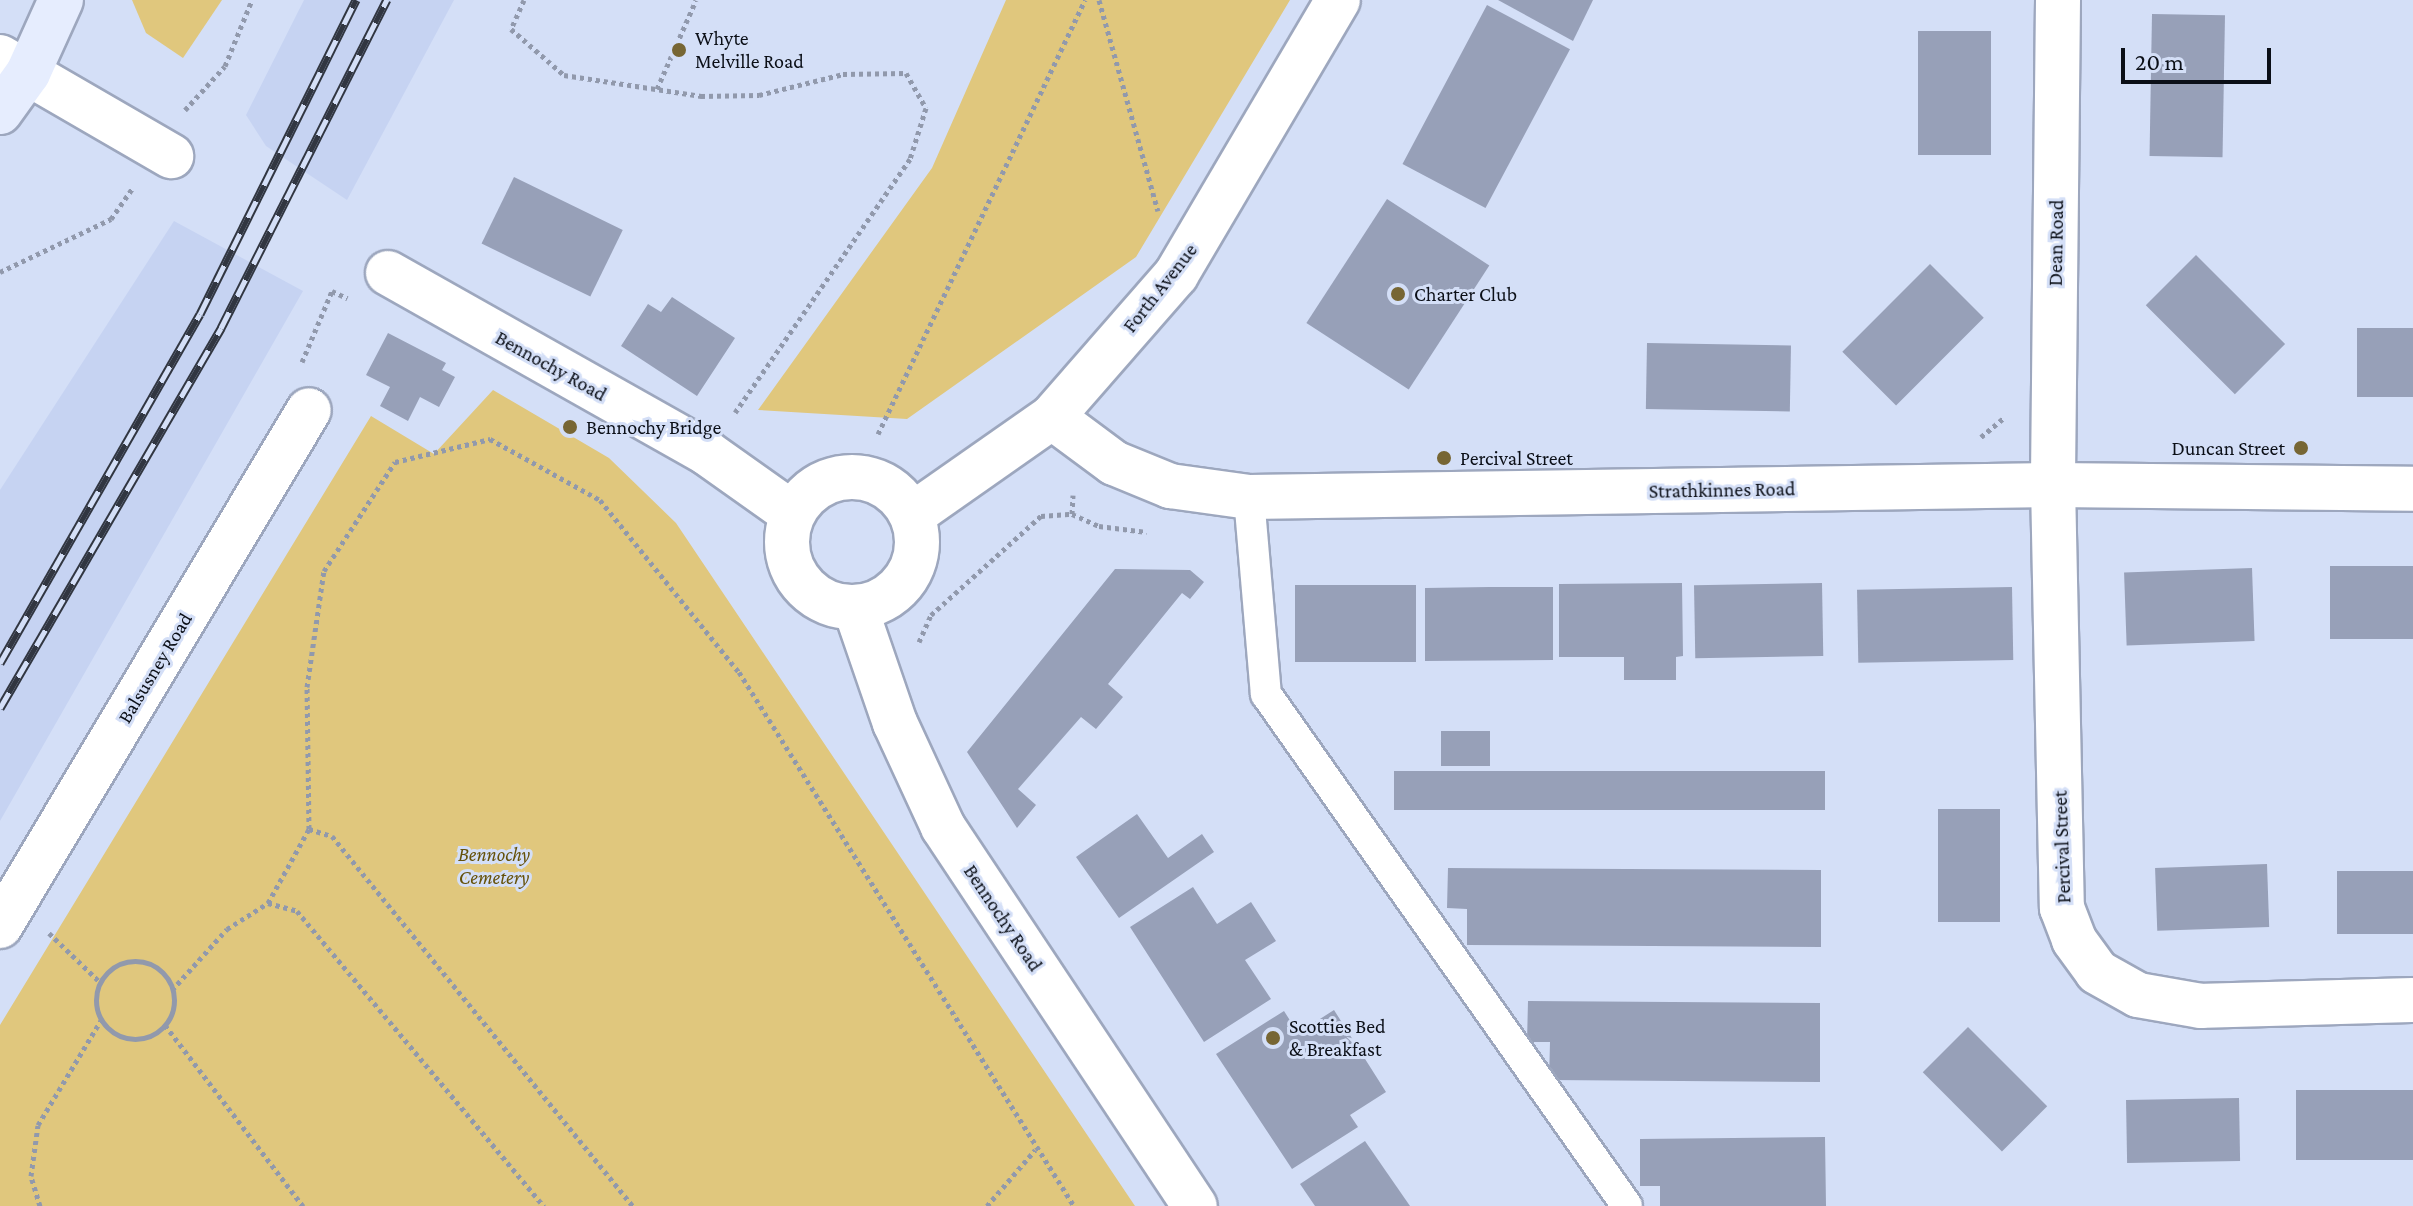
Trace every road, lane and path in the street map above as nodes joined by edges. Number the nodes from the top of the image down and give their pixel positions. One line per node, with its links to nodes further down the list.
1 (61, 0): 9 (main road)
2 (252, 0): 12 (path)
3 (524, 0): 10 (path)
4 (696, 0): 10 (path)
5 (1085, 0): 19 (path)
6 (1099, 0): 15 (path)
7 (1338, 0): 15 (street, Forth Avenue)
8 (2058, 0): 20 (street, Dean Road)
9 (14, 65): 11 (main road); 12 (street)
10 (657, 89): 18 (path)
11 (0, 112)
12 (154, 161): 13 (path)
13 (0, 272)
14 (388, 273): 16 (path); 24 (street, Bennochy Road)
15 (1176, 275): 17 (street, Forth Avenue)
16 (309, 410): 32 (street, Balsusney Road)
17 (1052, 417): 23 (street, Strathkinnes Road); 26 (street, Forth Avenue)
18 (726, 427)
19 (878, 434)
20 (2053, 485): 21 (street, Strathkinnes Road); 23 (street, Strathkinnes Road); 35 (street, Percival Street)
21 (2413, 489)
22 (1073, 495): 25 (path)
23 (1249, 497): 46 (lane)
24 (793, 514): 26 (street); 28 (street)
25 (1072, 514): 27 (path); 29 (path)
26 (912, 515): 28 (street)
27 (1151, 532)
28 (855, 607): 45 (street, Bennochy Road)
29 (914, 653)
30 (309, 829): 31 (path); 38 (path); 42 (path)
31 (268, 903): 34 (path); 41 (path)
32 (7, 914): 33 (path)
33 (100, 982): 34 (path); 36 (path)
34 (172, 990): 37 (path)
35 (2413, 1000)
36 (101, 1020): 37 (path); 39 (path)
37 (165, 1025): 40 (path)
38 (1035, 1150): 43 (path); 44 (path)
39 (40, 1206)
40 (303, 1206)
41 (544, 1206)
42 (633, 1206)
43 (987, 1206)
44 (1074, 1206)
45 (1195, 1206)
46 (1627, 1206)

